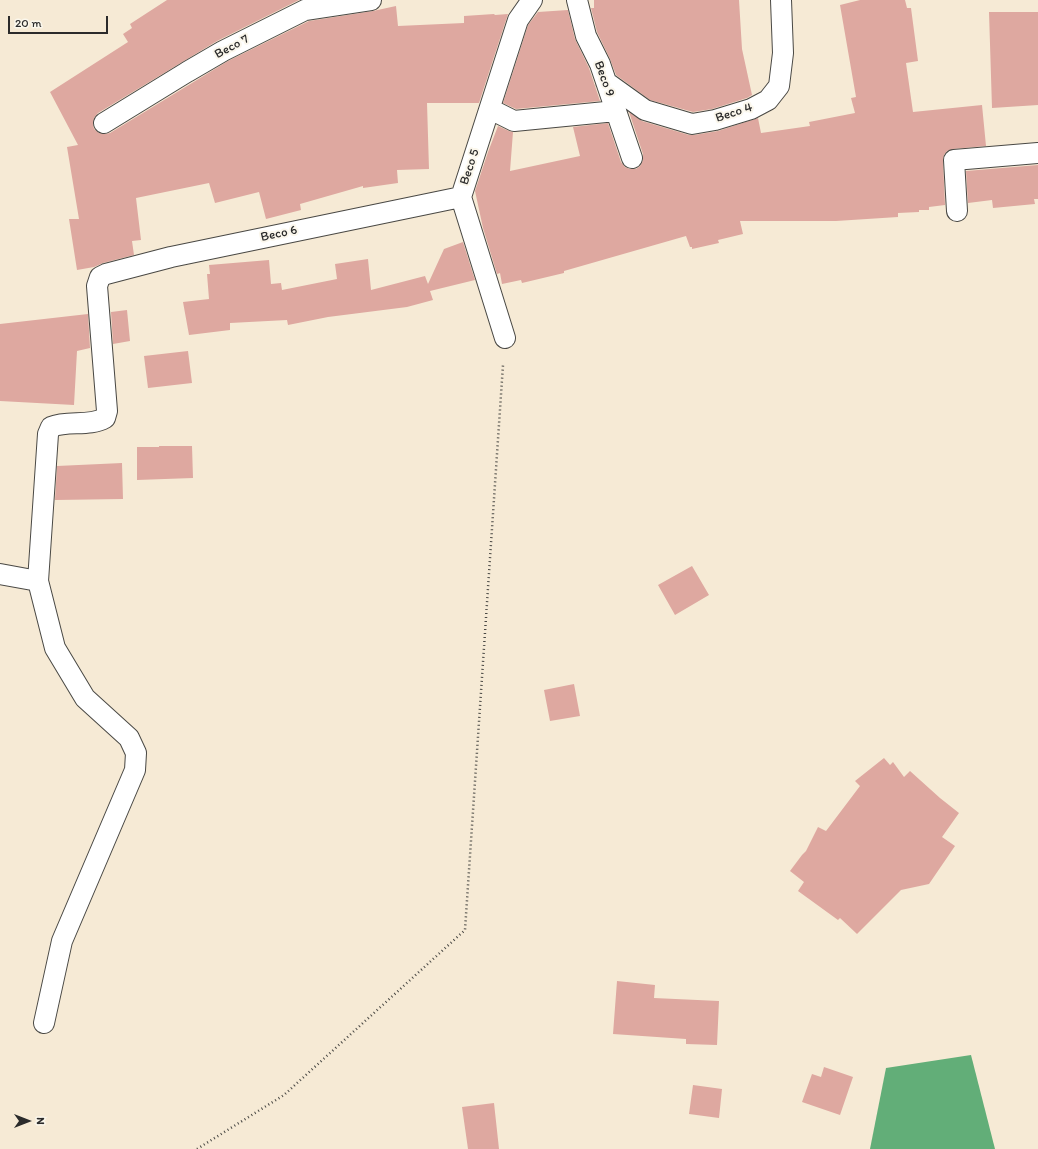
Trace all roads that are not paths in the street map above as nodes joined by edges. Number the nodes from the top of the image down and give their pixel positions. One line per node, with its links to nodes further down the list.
1 (371, 0): 5 (lane, Beco 7)
2 (532, 0): 7 (lane, Beco 5)
3 (577, 0): 6 (lane, Beco 9)
4 (781, 0): 6 (lane, Beco 4)
5 (303, 5): 9 (lane, Beco 7)
6 (606, 82): 8 (lane, Beco 9)
7 (490, 109): 8 (lane); 12 (lane, Beco 5)
8 (616, 111): 11 (lane, Beco 9)
9 (104, 123)
10 (1038, 153): 13 (lane)
11 (632, 158)
12 (461, 197): 14 (lane, Beco 5); 16 (lane, Beco 6)
13 (957, 211)
14 (505, 338)
15 (0, 574): 16 (lane)
16 (38, 581): 17 (lane)
17 (44, 1023)

